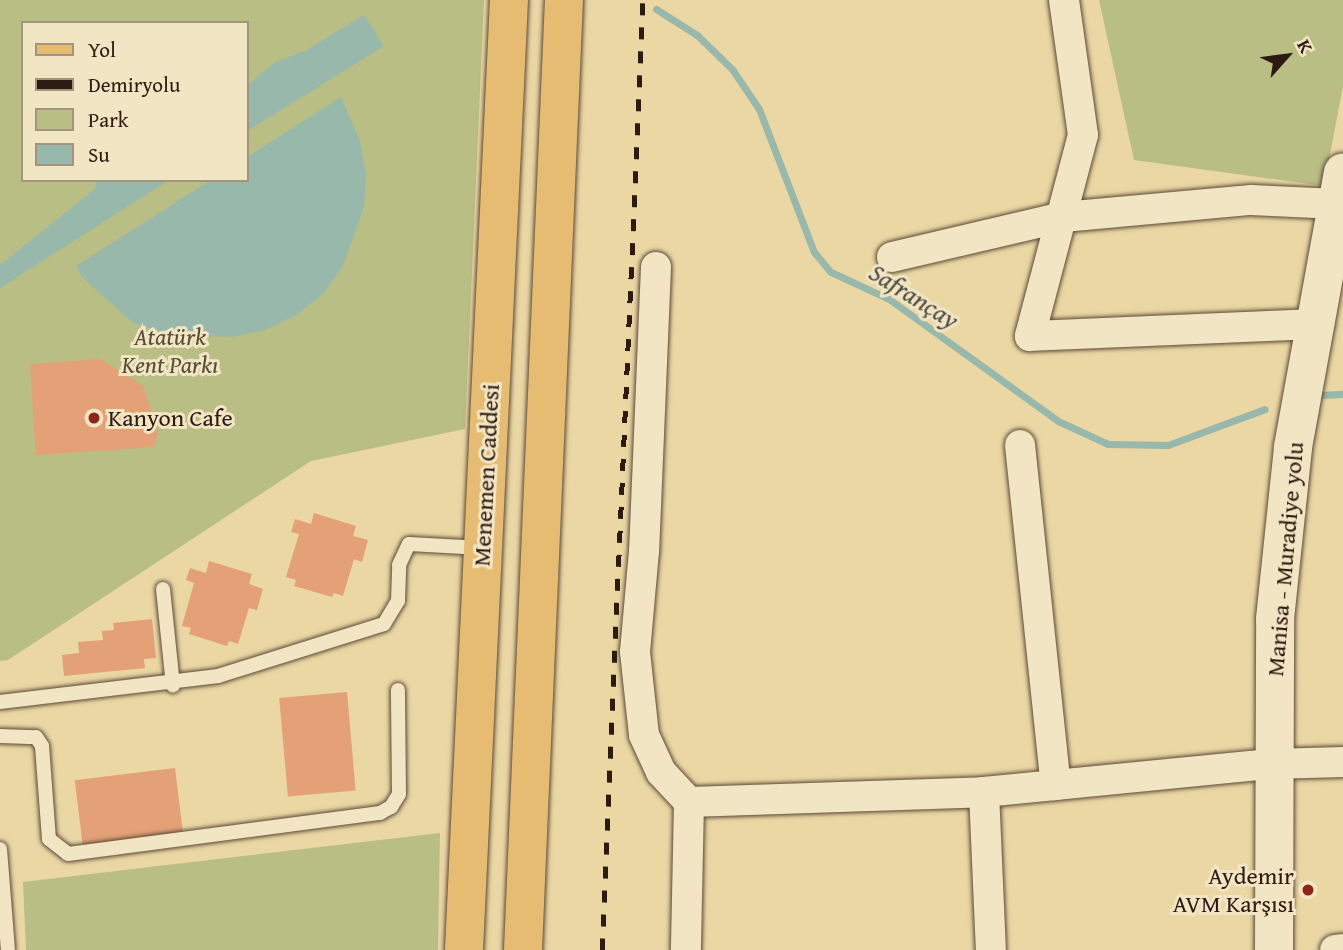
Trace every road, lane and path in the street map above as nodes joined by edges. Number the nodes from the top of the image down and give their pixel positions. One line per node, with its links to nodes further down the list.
1 (509, 0): 10 (main road, Menemen Caddesi)
2 (564, 0): 25 (main road)
3 (1064, 0): 5 (street)
4 (1340, 189): 5 (street); 8 (main road, Manisa - Muradiye yolu)
5 (1063, 217): 6 (street); 8 (street)
6 (892, 257)
7 (656, 267): 20 (street)
8 (1313, 324): 17 (main road, Manisa - Muradiye yolu)
9 (1020, 445): 18 (street)
10 (483, 548): 12 (lane); 24 (main road, Menemen Caddesi)
11 (163, 589): 12 (lane)
12 (173, 685): 14 (lane)
13 (398, 691): 15 (lane)
14 (0, 702)
15 (0, 736)
16 (1343, 762): 17 (street)
17 (1271, 764): 18 (street); 28 (main road, Manisa - Muradiye yolu)
18 (1056, 785): 19 (street)
19 (984, 792): 20 (street); 27 (street)
20 (689, 802): 26 (street)
21 (0, 849): 23 (lane)
22 (1343, 949): 29 (street)
23 (8, 950)
24 (464, 950)
25 (523, 950)
26 (686, 950)
27 (991, 950)
28 (1274, 950)
29 (1335, 950)

